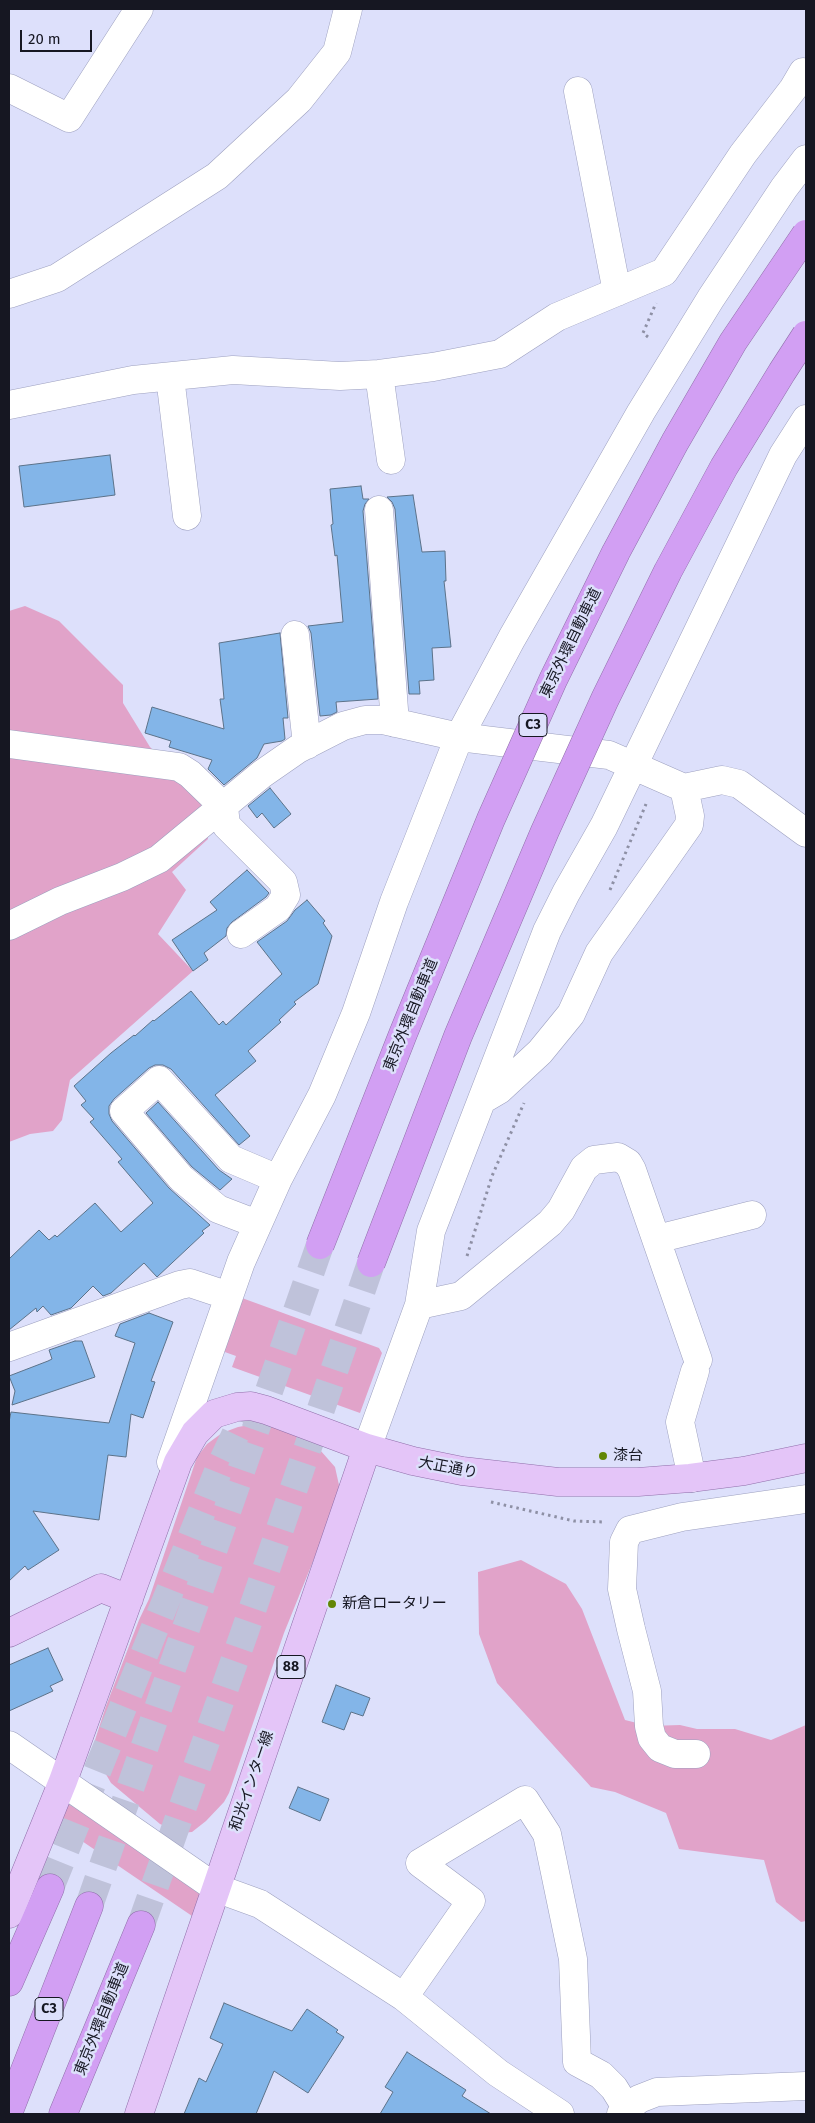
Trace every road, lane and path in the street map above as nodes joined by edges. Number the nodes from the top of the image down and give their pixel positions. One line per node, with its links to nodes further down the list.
1 (140, 9): 4 (street)
2 (348, 9): 9 (street)
3 (802, 72): 8 (street)
4 (9, 88)
5 (578, 91): 8 (street)
6 (806, 159): 22 (street)
7 (806, 234): 38 (highway, 東京外環自動車道 / C3, bridge)
8 (617, 292): 13 (street)
9 (9, 294)
10 (657, 301): 12 (path)
11 (806, 335): 39 (highway, bridge)
12 (648, 337)
13 (379, 374): 14 (street); 17 (street)
14 (170, 377): 15 (street); 19 (street)
15 (9, 405)
16 (806, 419): 25 (street)
17 (391, 460)
18 (379, 510): 21 (street)
19 (187, 516)
20 (295, 636): 24 (street)
21 (395, 723): 22 (street); 24 (street)
22 (459, 737): 25 (street); 34 (street)
23 (9, 744): 27 (street)
24 (307, 745): 27 (street)
25 (645, 771): 26 (street); 29 (path); 32 (street)
26 (684, 788): 28 (street); 32 (street)
27 (224, 807): 30 (street); 31 (street)
28 (806, 833)
29 (608, 894)
30 (9, 926)
31 (241, 934)
32 (482, 1100): 42 (street)
33 (525, 1101): 40 (path)
34 (278, 1179): 36 (street); 36 (street)
35 (752, 1215): 37 (street)
36 (256, 1224): 41 (street)
37 (657, 1239): 42 (street); 46 (street)
38 (320, 1245)
39 (371, 1264)
40 (464, 1265)
41 (229, 1296): 43 (street); 49 (street)
42 (419, 1305): 44 (street)
43 (9, 1347)
44 (367, 1448): 46 (main road, 大正通り); 49 (main road, 大正通り); 57 (main road, 和光インター線 / 88)
45 (806, 1458): 46 (main road, 大正通り)
46 (692, 1478)
47 (806, 1499): 54 (street)
48 (492, 1503): 50 (path)
49 (158, 1515): 51 (main road)
50 (612, 1522)
51 (128, 1599): 52 (main road); 55 (main road)
52 (9, 1633)
53 (9, 1745): 55 (street)
54 (696, 1754)
55 (63, 1781): 57 (street); 59 (main road)
56 (50, 1888): 62 (highway)
57 (216, 1888): 63 (street); 69 (main road, 和光インター線 / 88)
58 (89, 1906): 65 (highway, C3)
59 (9, 1914)
60 (141, 1925): 61 (highway, 東京外環自動車道)
61 (118, 1980): 67 (highway, 東京外環自動車道); 68 (highway)
62 (9, 1982)
63 (404, 1997): 66 (street); 70 (street)
64 (806, 2086): 66 (street)
65 (9, 2111)
66 (624, 2112)
67 (64, 2114)
68 (80, 2114)
69 (139, 2114)
70 (560, 2114)

